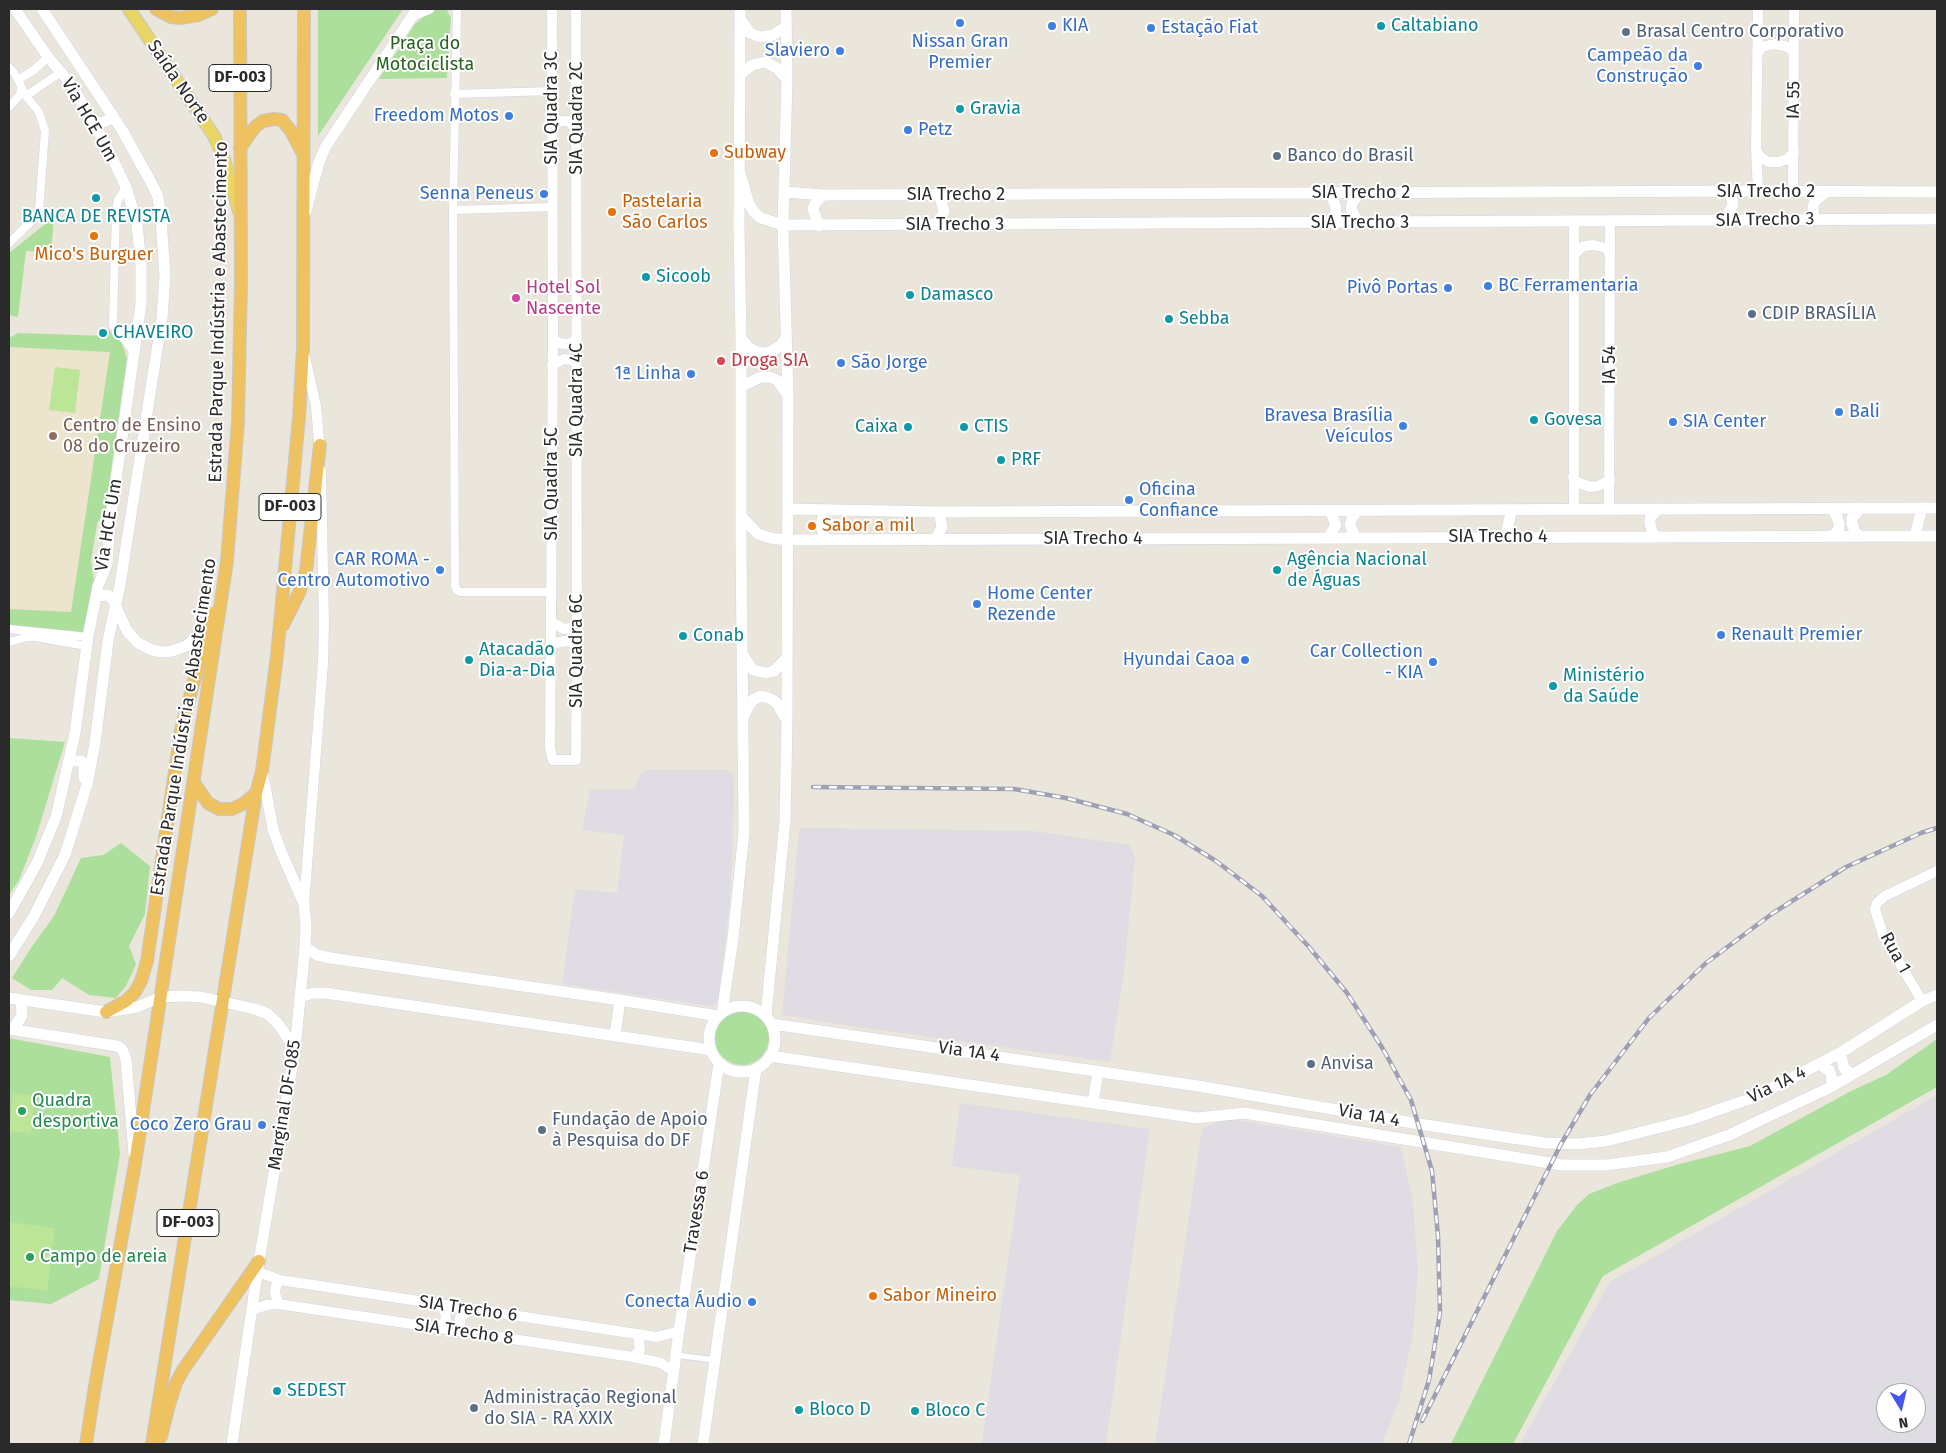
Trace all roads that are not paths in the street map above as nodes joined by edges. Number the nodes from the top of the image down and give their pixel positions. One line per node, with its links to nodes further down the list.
1 (15, 9): 20 (main road, Via HCE Um)
2 (42, 9): 31 (main road)
3 (129, 9): 54 (main road, Saída Norte)
4 (156, 9): 5 (highway)
5 (212, 9)
6 (240, 9): 36 (highway, Estrada Parque Indústria e Abastecimento / DF-003)
7 (304, 9): 39 (highway, DF-003)
8 (429, 9): 15 (street)
9 (457, 9): 27 (street)
10 (552, 9): 26 (street, SIA Quadra 3C)
11 (576, 9): 33 (street, SIA Quadra 2C)
12 (786, 9): 17 (main road)
13 (1758, 9): 19 (street)
14 (1794, 9): 18 (street, IA 55)
15 (414, 12): 57 (main road)
16 (741, 13): 17 (main road); 23 (main road)
17 (786, 26): 24 (main road)
18 (1794, 51): 19 (street); 38 (street, IA 55)
19 (1758, 53): 37 (street)
20 (48, 57): 22 (main road, Via HCE Um); 25 (street)
21 (9, 66): 25 (street)
22 (61, 72): 28 (street); 30 (main road, Via HCE Um)
23 (741, 74): 24 (main road); 40 (main road)
24 (787, 80): 43 (main road)
25 (20, 84): 28 (street); 29 (street)
26 (552, 91): 27 (street); 32 (street, SIA Quadra 3C)
27 (454, 94): 53 (street)
28 (26, 96): 67 (street)
29 (9, 107)
30 (87, 114): 31 (main road); 35 (main road, Via HCE Um)
31 (112, 114): 34 (main road)
32 (552, 126): 33 (street); 52 (street, SIA Quadra 3C)
33 (576, 128): 66 (street, SIA Quadra 2C)
34 (122, 130): 35 (main road); 98 (main road)
35 (105, 143): 41 (main road, Via HCE Um)
36 (240, 148): 39 (highway); 54 (highway, Estrada Parque Indústria e Abastecimento / DF-003)
37 (1756, 149): 38 (street); 42 (street)
38 (1794, 152): 45 (street, IA 55)
39 (304, 156): 57 (highway, DF-003)
40 (739, 169): 63 (main road, SIA Trecho 3); 71 (main road)
41 (126, 187): 75 (main road, Via HCE Um); 75 (street)
42 (1758, 191): 44 (main road, SIA Trecho 2); 45 (main road, SIA Trecho 2)
43 (785, 192): 51 (main road, SIA Trecho 2); 63 (main road)
44 (1727, 192): 49 (main road, SIA Trecho 2); 58 (main road)
45 (1793, 192): 46 (main road, SIA Trecho 2)
46 (1826, 192): 47 (main road, SIA Trecho 2); 55 (main road)
47 (1937, 192)
48 (1331, 193): 49 (main road, SIA Trecho 2); 50 (main road, SIA Trecho 2); 61 (main road)
49 (1361, 193): 62 (main road)
50 (939, 195): 51 (main road, SIA Trecho 2); 64 (main road)
51 (822, 196): 65 (main road)
52 (553, 207): 53 (street); 73 (street, SIA Quadra 5C)
53 (453, 210): 112 (street)
54 (240, 216): 111 (highway, Estrada Parque Indústria e Abastecimento / DF-003)
55 (1814, 219): 56 (main road, SIA Trecho 3); 58 (main road, SIA Trecho 3)
56 (1937, 219)
57 (304, 220): 74 (highway, DF-003)
58 (1724, 220): 60 (main road, SIA Trecho 3)
59 (1574, 221): 60 (main road, SIA Trecho 3); 62 (main road, SIA Trecho 3); 69 (street, IA 54)
60 (1610, 221): 68 (street, IA 54)
61 (1329, 222): 62 (main road, SIA Trecho 3); 64 (main road, SIA Trecho 3)
62 (1358, 223)
63 (783, 225): 65 (main road, SIA Trecho 3); 72 (main road)
64 (938, 225): 65 (main road, SIA Trecho 3)
65 (819, 226)
66 (578, 228): 70 (street, SIA Quadra 4C)
67 (9, 243)
68 (1610, 254): 69 (street); 82 (street, IA 54)
69 (1574, 256): 81 (street, IA 54)
70 (577, 338): 73 (street); 76 (street, SIA Quadra 4C)
71 (741, 338): 72 (main road); 78 (main road)
72 (786, 338): 79 (main road)
73 (553, 339): 77 (street, SIA Quadra 5C)
74 (303, 348): 80 (street); 119 (highway, DF-003)
75 (134, 352): 97 (main road, Via HCE Um)
76 (576, 363): 77 (street); 110 (street, SIA Quadra 4C)
77 (552, 365): 112 (street, SIA Quadra 5C)
78 (742, 386): 79 (main road); 96 (main road)
79 (788, 396): 83 (main road)
80 (320, 445): 119 (highway); 137 (street)
81 (1573, 477): 82 (street); 84 (street, IA 54)
82 (1610, 480): 89 (street, IA 54)
83 (788, 508): 92 (main road); 108 (main road)
84 (1574, 508): 88 (main road); 89 (main road)
85 (1862, 508): 86 (main road); 91 (main road); 100 (main road)
86 (1922, 508): 87 (main road); 101 (main road)
87 (1937, 508)
88 (1512, 509): 94 (main road); 106 (main road)
89 (1609, 509): 90 (main road)
90 (1658, 509): 91 (main road); 105 (main road)
91 (1832, 509): 99 (main road)
92 (826, 510): 95 (main road); 107 (main road)
93 (1330, 510): 94 (main road); 95 (main road); 103 (main road)
94 (1357, 511): 104 (main road)
95 (938, 512): 109 (main road)
96 (741, 516): 108 (main road, SIA Trecho 4); 124 (main road)
97 (110, 522): 98 (main road); 113 (main road, Via HCE Um)
98 (128, 532): 114 (main road)
99 (1833, 536): 100 (main road, SIA Trecho 4); 105 (main road, SIA Trecho 4)
100 (1860, 536): 101 (main road, SIA Trecho 4)
101 (1915, 536): 102 (main road, SIA Trecho 4)
102 (1937, 536)
103 (1330, 537): 104 (main road, SIA Trecho 4); 109 (main road, SIA Trecho 4)
104 (1356, 537): 106 (main road, SIA Trecho 4)
105 (1658, 537): 106 (main road, SIA Trecho 4)
106 (1505, 538)
107 (825, 539): 108 (main road, SIA Trecho 4); 109 (main road, SIA Trecho 4)
108 (788, 540): 125 (main road)
109 (934, 540)
110 (577, 542): 117 (street, SIA Quadra 6C)
111 (227, 561): 115 (highway); 133 (highway, Estrada Parque Indústria e Abastecimento / DF-003)
112 (551, 592): 116 (street, SIA Quadra 5C)
113 (96, 596): 114 (main road); 121 (main road, Via HCE Um)
114 (115, 605): 115 (main road); 129 (main road)
115 (214, 610): 148 (highway)
116 (551, 622): 117 (street); 122 (street, SIA Quadra 5C)
117 (577, 624): 123 (street, SIA Quadra 6C)
118 (9, 629): 121 (street)
119 (279, 632): 132 (highway, DF-003)
120 (9, 642): 121 (street)
121 (87, 642): 128 (main road, Via HCE Um)
122 (551, 644): 123 (street); 130 (street, SIA Quadra 5C)
123 (578, 646): 130 (street, SIA Quadra 6C)
124 (743, 655): 125 (main road); 126 (main road)
125 (787, 658): 127 (main road)
126 (743, 720): 127 (main road); 149 (main road)
127 (787, 720): 150 (main road)
128 (75, 733): 129 (main road); 131 (main road, Via HCE Um)
129 (95, 743): 135 (main road)
130 (576, 760)
131 (69, 761): 135 (main road); 138 (main road, Via HCE Um)
132 (262, 771): 134 (highway, DF-003); 137 (main road, Marginal DF-085)
133 (194, 783): 134 (highway); 142 (highway, Estrada Parque Indústria e Abastecimento / DF-003)
134 (256, 793): 146 (highway, DF-003)
135 (82, 804): 140 (main road)
136 (1937, 872): 147 (street, Rua 1)
137 (304, 904): 139 (main road, Marginal DF-085)
138 (9, 913)
139 (305, 947): 143 (main road, Marginal DF-085); 145 (main road)
140 (9, 956)
141 (1937, 995): 147 (main road, Via 1A 4)
142 (161, 997): 146 (main road); 148 (main road); 165 (highway, Estrada Parque Indústria e Abastecimento / DF-003)
143 (300, 997): 153 (main road); 154 (main road, Marginal DF-085)
144 (15, 999): 148 (main road); 152 (main road)
145 (620, 1000): 149 (main road); 153 (main road)
146 (223, 1001): 154 (main road); 181 (highway, DF-003)
147 (1922, 1001): 156 (main road, Via 1A 4)
148 (106, 1012)
149 (720, 1014): 150 (main road); 155 (main road)
150 (769, 1019): 157 (main road); 161 (main road, Via 1A 4)
151 (1937, 1025): 162 (main road, Via 1A 4)
152 (11, 1029): 165 (main road)
153 (615, 1035): 155 (main road)
154 (295, 1049): 166 (main road, Marginal DF-085)
155 (711, 1050): 158 (main road)
156 (1840, 1054): 159 (main road, Via 1A 4); 162 (main road)
157 (770, 1056): 160 (main road); 164 (main road, Via 1A 4)
158 (719, 1063): 160 (main road); 173 (main road, Travessa 6)
159 (1819, 1064): 161 (main road, Via 1A 4); 163 (main road)
160 (756, 1069): 178 (main road)
161 (1098, 1071): 164 (main road)
162 (1852, 1075): 163 (main road, Via 1A 4)
163 (1831, 1087): 164 (main road, Via 1A 4)
164 (1093, 1103)
165 (134, 1164): 180 (highway, Estrada Parque Indústria e Abastecimento / DF-003)
166 (259, 1266): 167 (street, SIA Trecho 6); 170 (main road, Marginal DF-085); 182 (highway)
167 (280, 1280): 168 (street); 169 (street, SIA Trecho 6)
168 (278, 1304): 170 (street, SIA Trecho 8); 172 (street, SIA Trecho 8)
169 (440, 1305): 171 (street, SIA Trecho 6); 172 (street)
170 (252, 1310): 183 (main road, Marginal DF-085)
171 (470, 1310): 174 (street); 175 (street, SIA Trecho 6)
172 (439, 1328): 174 (street, SIA Trecho 8)
173 (679, 1331): 175 (street, SIA Trecho 6); 177 (main road, Travessa 6)
174 (466, 1332): 176 (street, SIA Trecho 8)
175 (638, 1334): 176 (street)
176 (633, 1356): 179 (street, SIA Trecho 8)
177 (676, 1356): 178 (street); 179 (main road, Travessa 6)
178 (715, 1360): 185 (main road)
179 (674, 1372): 184 (main road, Travessa 6)
180 (86, 1444)
181 (152, 1444)
182 (159, 1444)
183 (232, 1444)
184 (664, 1444)
185 (703, 1444)

